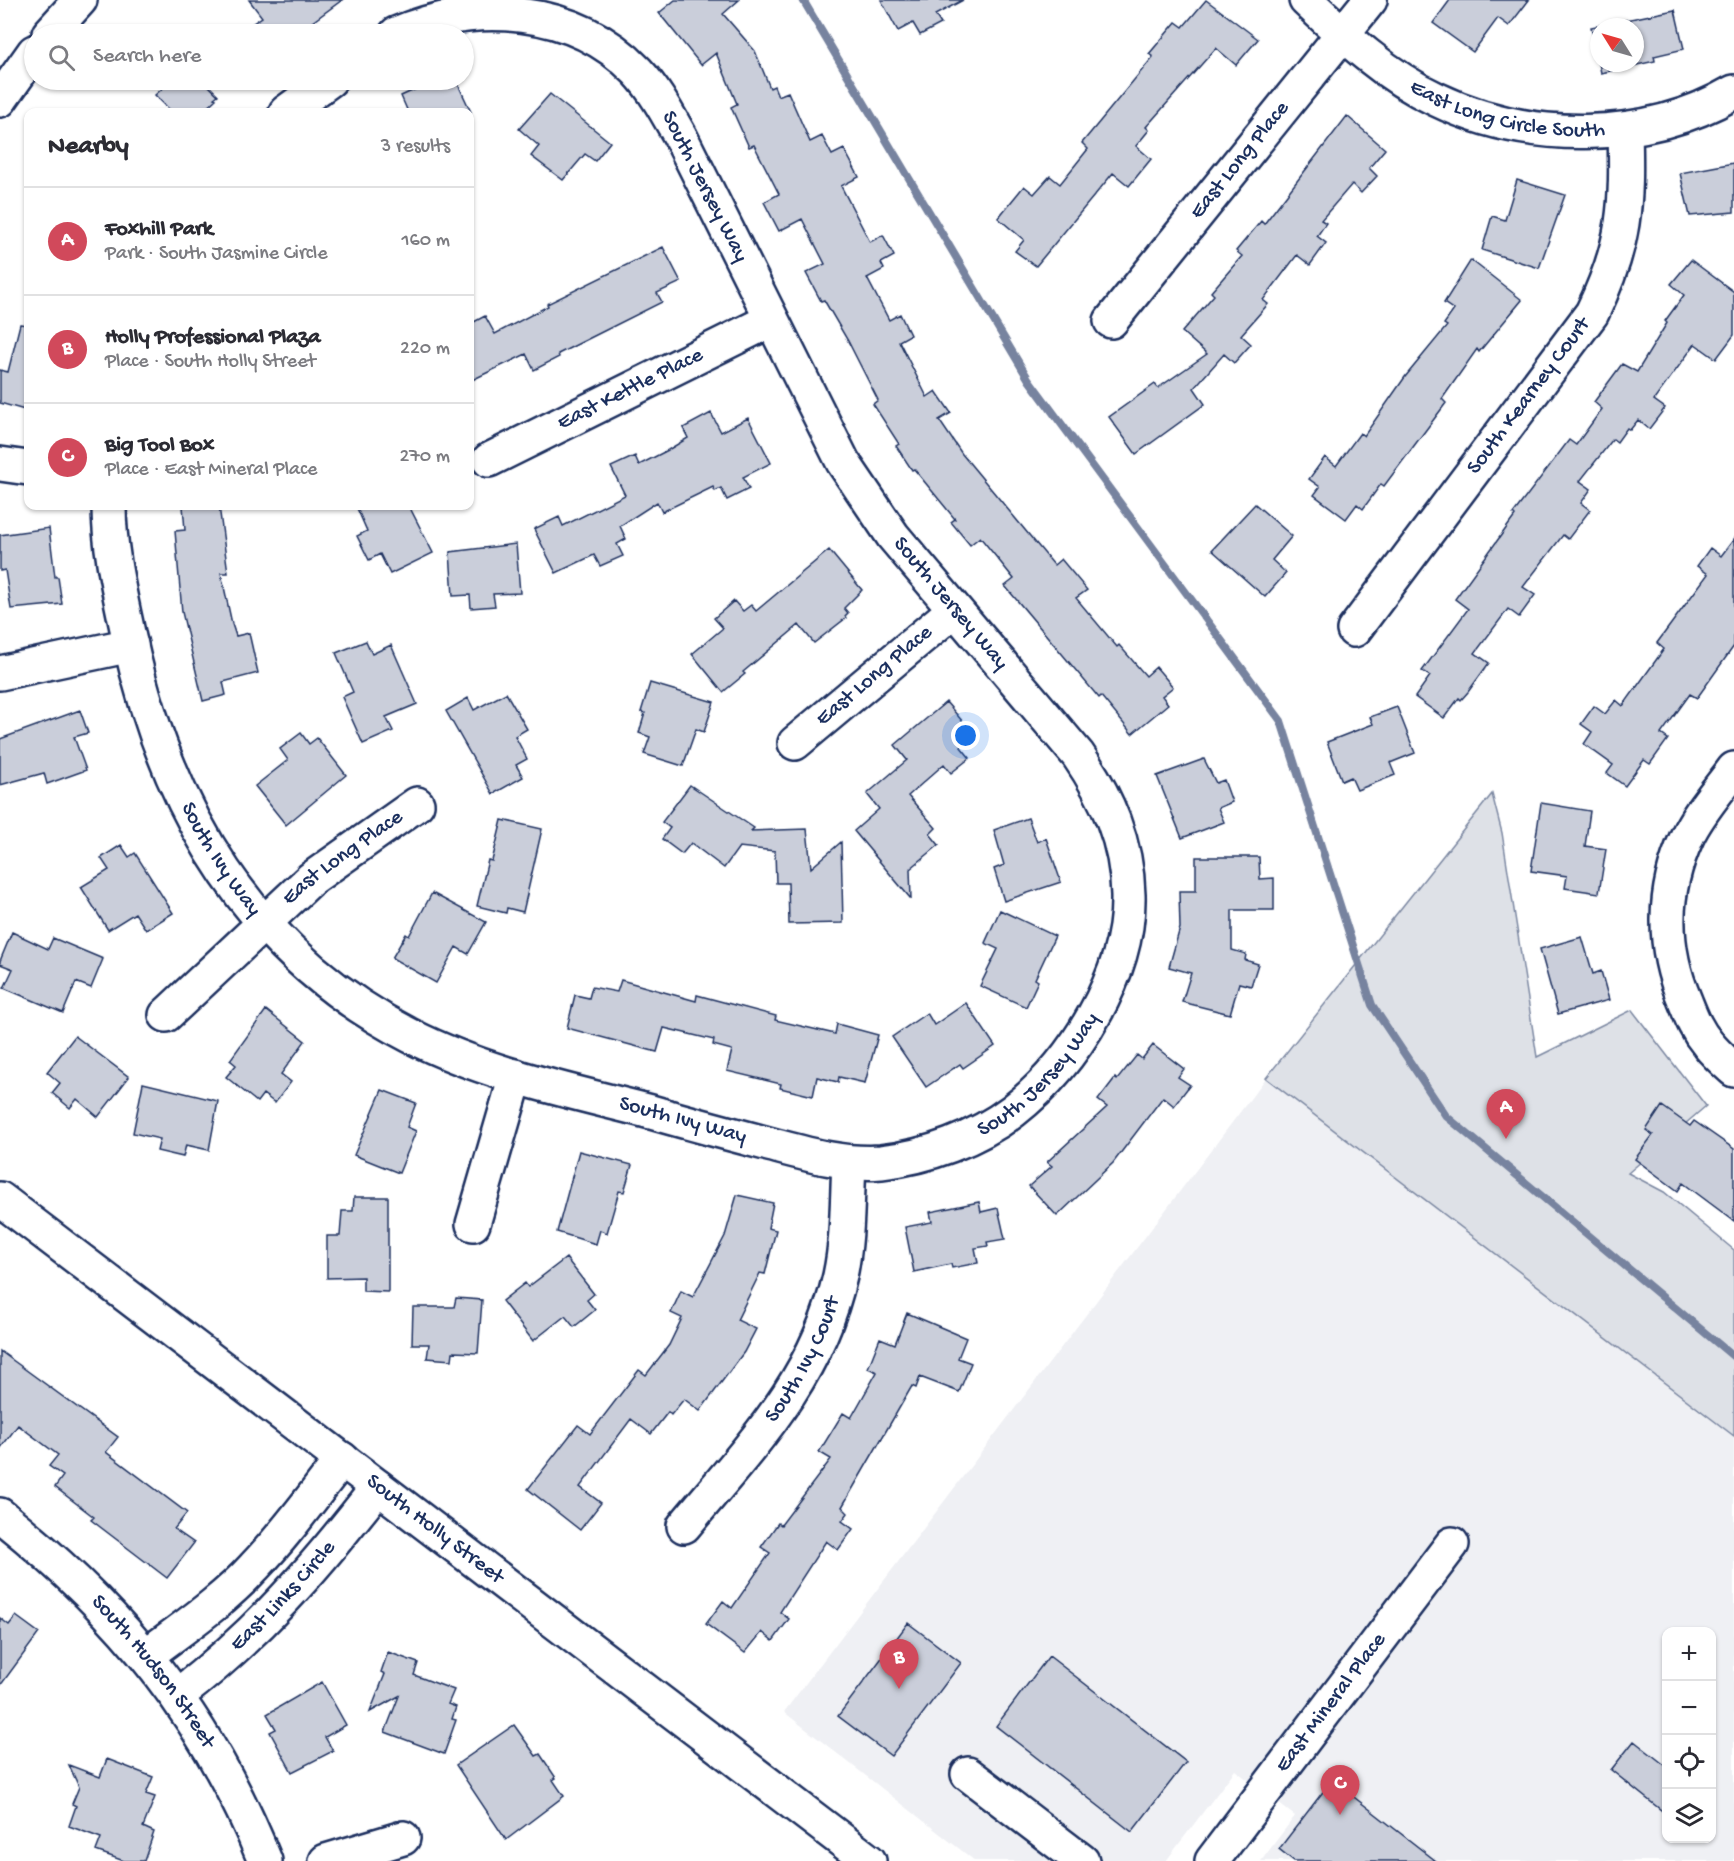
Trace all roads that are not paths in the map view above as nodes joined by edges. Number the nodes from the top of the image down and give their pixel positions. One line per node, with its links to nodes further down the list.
1 (80, 0): 5 (street)
2 (1306, 0): 7 (street, East Long Circle South)
3 (1370, 0): 7 (street, East Long Place)
4 (505, 3): 6 (street); 14 (street, South Jersey Way)
5 (57, 24)
6 (417, 24)
7 (1342, 34): 13 (street, East Long Circle South); 15 (street, East Long Place)
8 (24, 66): 11 (street)
9 (316, 90): 12 (street)
10 (1734, 92): 13 (street, East Long Circle South)
11 (0, 100)
12 (292, 108)
13 (1625, 129): 21 (street, South Kearney Court)
14 (771, 320): 16 (street, East Kettle Place); 20 (street, South Jersey Way)
15 (1111, 321)
16 (489, 460)
17 (0, 464): 18 (street)
18 (24, 467)
19 (110, 510): 22 (street, South Ivy Way)
20 (954, 610): 24 (street, East Long Place); 31 (street, South Jersey Way)
21 (1354, 630)
22 (131, 645): 23 (street); 27 (street, South Ivy Way)
23 (0, 674)
24 (795, 743)
25 (1734, 769): 29 (street)
26 (417, 804): 27 (street, East Long Place)
27 (264, 923): 28 (street, East Long Place); 30 (street, South Ivy Way)
28 (165, 1014)
29 (1734, 1070)
30 (516, 1076): 31 (street, South Ivy Way); 33 (street)
31 (849, 1162): 37 (street, South Ivy Court)
32 (0, 1199): 34 (street, South Holly Street)
33 (473, 1224)
34 (342, 1459): 35 (street, South Holly Street); 39 (street, East Links Circle)
35 (378, 1487): 40 (street, East Links Circle); 45 (street, South Holly Street)
36 (0, 1515): 39 (street, South Hudson Street)
37 (684, 1526)
38 (1452, 1544): 47 (street, East Mineral Place)
39 (147, 1655): 40 (street, South Hudson Street)
40 (177, 1696): 43 (street, South Hudson Street)
41 (968, 1774): 46 (street)
42 (403, 1838): 44 (street)
43 (265, 1861)
44 (326, 1861)
45 (869, 1861)
46 (1082, 1861)
47 (1212, 1861)

